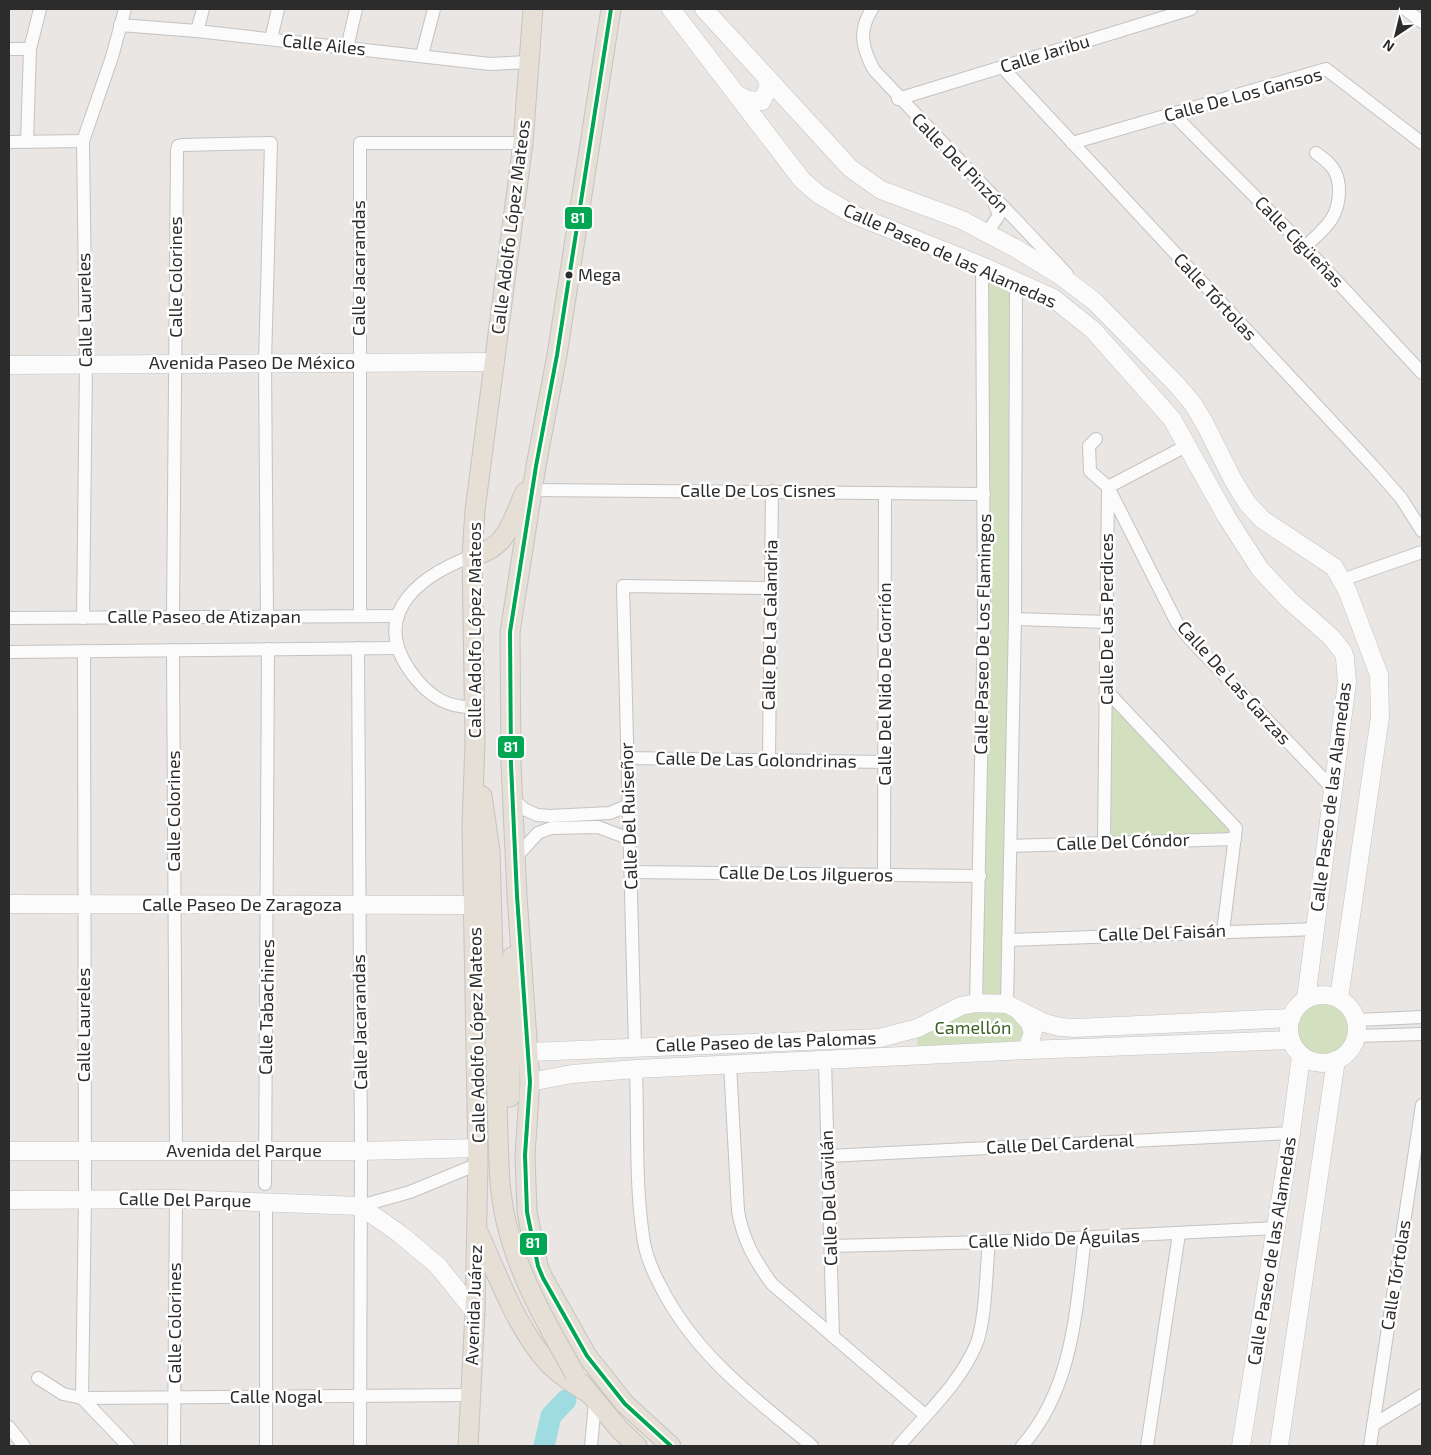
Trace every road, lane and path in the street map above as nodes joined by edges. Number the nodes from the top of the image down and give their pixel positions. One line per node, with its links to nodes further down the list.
1 (40, 9): 23 (street)
2 (124, 9): 17 (street, Calle Laureles)
3 (202, 9): 18 (street)
4 (278, 9): 20 (street)
5 (356, 9): 21 (street)
6 (434, 9): 24 (street)
7 (598, 9): 19 (main road)
8 (610, 9): 19 (main road, Calle Adolfo López Mateos)
9 (621, 9): 19 (street)
10 (671, 9): 28 (street, Calle Paseo de las Alamedas)
11 (704, 9): 27 (street, Calle Paseo de las Alamedas)
12 (872, 9): 29 (street, Calle Del Pinzón)
13 (1191, 9): 26 (street, Calle Jaribu)
14 (1405, 9): 16 (street)
15 (534, 12): 25 (main road, Calle Adolfo López Mateos)
16 (1422, 22)
17 (120, 25): 18 (street, Calle Ailes); 31 (street, Calle Laureles)
18 (197, 31): 20 (street, Calle Ailes)
19 (606, 33): 53 (main road, Calle Adolfo López Mateos)
20 (271, 40): 21 (street, Calle Ailes)
21 (346, 48): 24 (street, Calle Ailes)
22 (9, 49): 23 (street)
23 (30, 49): 33 (street)
24 (422, 56): 25 (street, Calle Ailes)
25 (528, 62): 34 (main road, Calle Adolfo López Mateos)
26 (1002, 67): 29 (street, Calle Jaribu); 35 (street, Calle Tórtolas)
27 (766, 78): 28 (street); 39 (street, Calle Paseo de las Alamedas)
28 (738, 95): 41 (street, Calle Paseo de las Alamedas)
29 (898, 98): 38 (street, Calle Del Pinzón)
30 (1173, 114): 35 (street, Calle De Los Gansos); 36 (street, Calle De Los Gansos); 40 (street, Calle Cigüeñas)
31 (83, 140): 33 (street); 47 (street, Calle Laureles)
32 (9, 142): 33 (street)
33 (27, 142)
34 (523, 143): 45 (street, Calle Jacarandas); 46 (main road, Calle Adolfo López Mateos)
35 (1072, 143): 61 (street, Calle Tórtolas)
36 (1422, 143)
37 (1316, 153): 40 (street)
38 (991, 196): 39 (street); 43 (street, Calle Del Pinzón)
39 (987, 233): 43 (street, Calle Paseo de las Alamedas)
40 (1304, 247): 50 (street, Calle Cigüeñas)
41 (982, 266): 42 (street, Calle Paseo de las Alamedas); 58 (street, Calle Paseo De Los Flamingos)
42 (1016, 281): 52 (street, Calle Paseo de las Alamedas); 72 (street, Calle Paseo De Los Flamingos)
43 (1094, 301): 59 (street, Calle Paseo de las Alamedas)
44 (265, 362): 45 (street, Avenida Paseo De México); 48 (street, Avenida Paseo De México); 48 (street, Calle Colorines); 66 (street)
45 (358, 362): 46 (street, Avenida Paseo De México); 67 (street, Calle Jacarandas)
46 (495, 362): 63 (main road, Calle Adolfo López Mateos)
47 (86, 364): 48 (street, Avenida Paseo De México); 49 (street, Avenida Paseo De México); 71 (street, Calle Laureles)
48 (176, 364): 69 (street, Calle Colorines)
49 (9, 365)
50 (1422, 373)
51 (1096, 440): 54 (street, Calle De Las Garzas)
52 (1188, 445): 54 (street); 60 (street, Calle Paseo de las Alamedas)
53 (536, 466): 55 (main road, Calle Adolfo López Mateos); 63 (main road)
54 (1108, 487): 73 (street, Calle De Las Perdices); 88 (street, Calle De Las Garzas)
55 (532, 490): 56 (street, Calle De Los Cisnes); 89 (main road, Calle Adolfo López Mateos)
56 (772, 491): 57 (street, Calle De Los Cisnes); 65 (street, Calle De La Calandria)
57 (885, 493): 58 (street, Calle De Los Cisnes); 87 (street, Calle Del Nido De Gorrión)
58 (984, 494): 100 (street, Calle Paseo De Los Flamingos)
59 (1247, 503): 60 (street); 64 (street, Calle Paseo de las Alamedas)
60 (1226, 516): 81 (street, Calle Paseo de las Alamedas)
61 (1422, 531)
62 (1422, 552): 64 (street)
63 (472, 556): 68 (street); 83 (main road, Calle Adolfo López Mateos)
64 (1342, 580): 77 (street, Calle Paseo de las Alamedas)
65 (770, 588): 85 (street, Calle Del Ruiseñor); 86 (street, Calle De La Calandria)
66 (266, 616): 67 (street, Calle Paseo de Atizapan); 69 (street, Calle Paseo de Atizapan)
67 (360, 616): 68 (street, Calle Paseo de Atizapan)
68 (398, 616): 75 (street)
69 (173, 617): 71 (street, Calle Paseo de Atizapan)
70 (9, 618): 71 (street, Calle Paseo de Atizapan)
71 (82, 618)
72 (1015, 619): 73 (street); 96 (street, Calle Paseo De Los Flamingos)
73 (1106, 622): 82 (street, Calle De Las Perdices)
74 (358, 648): 75 (street, Calle Paseo de Atizapan); 76 (street, Calle Paseo de Atizapan); 106 (street, Calle Jacarandas)
75 (396, 648): 83 (street)
76 (268, 649): 78 (street, Calle Paseo de Atizapan); 105 (street, Calle Tabachines)
77 (1370, 649): 81 (street); 111 (street, Calle Paseo de las Alamedas)
78 (173, 650): 79 (street, Calle Paseo de Atizapan); 104 (street, Calle Colorines)
79 (84, 651): 80 (street, Calle Paseo de Atizapan); 103 (street, Calle Laureles)
80 (9, 652)
81 (1345, 658): 88 (street, Calle Paseo de las Alamedas)
82 (1106, 690): 94 (street); 95 (street, Calle De Las Perdices)
83 (473, 707): 84 (main road, Calle Adolfo López Mateos)
84 (475, 743): 107 (main road, Calle Adolfo López Mateos); 164 (main road, bridge)
85 (627, 758): 86 (street, Calle De Las Golondrinas); 90 (street, Calle Del Ruiseñor)
86 (769, 759): 87 (street, Calle De Las Golondrinas)
87 (884, 762): 99 (street, Calle Del Nido De Gorrión)
88 (1332, 788): 108 (street, Calle Paseo de las Alamedas)
89 (513, 799): 91 (street); 97 (main road, Calle Adolfo López Mateos)
90 (629, 805): 91 (street); 93 (street, Calle Del Ruiseñor)
91 (537, 815): 92 (street)
92 (538, 833): 93 (street); 97 (street)
93 (630, 839): 98 (street, Calle Del Ruiseñor)
94 (1235, 839): 95 (street, Calle Del Cóndor); 109 (street)
95 (1104, 842): 96 (street, Calle Del Cóndor)
96 (1011, 846): 110 (street, Calle Paseo De Los Flamingos)
97 (516, 857): 101 (main road, Calle Adolfo López Mateos)
98 (631, 872): 99 (street, Calle De Los Jilgueros); 121 (street, Calle Del Ruiseñor)
99 (884, 875): 100 (street, Calle De Los Jilgueros)
100 (980, 876): 113 (street, Calle Paseo De Los Flamingos)
101 (517, 896): 124 (main road, Calle Adolfo López Mateos); 140 (main road)
102 (9, 904): 103 (street, Calle Paseo De Zaragoza)
103 (84, 904): 104 (street, Calle Paseo De Zaragoza); 137 (street, Calle Laureles)
104 (175, 904): 105 (street, Calle Paseo De Zaragoza); 138 (street, Calle Colorines)
105 (268, 905): 106 (street, Calle Paseo De Zaragoza); 135 (street, Calle Tabachines)
106 (359, 905): 107 (street, Calle Paseo De Zaragoza); 139 (street, Calle Jacarandas)
107 (474, 905): 140 (main road, Calle Adolfo López Mateos)
108 (1316, 929): 109 (street, Calle Del Faisán); 112 (street, Calle Paseo de las Alamedas)
109 (1224, 931): 110 (street, Calle Del Faisán)
110 (1008, 940): 114 (street, Calle Paseo De Los Flamingos)
111 (1339, 998): 112 (street); 118 (street)
112 (1306, 999): 116 (street)
113 (976, 1003): 114 (street, Calle Paseo de las Palomas); 117 (street, Calle Paseo de las Palomas)
114 (1013, 1007): 116 (street, Calle Paseo de las Palomas); 123 (street)
115 (1422, 1017): 118 (street)
116 (1290, 1018): 120 (street)
117 (918, 1028): 121 (street, Calle Paseo de las Palomas); 125 (street)
118 (1357, 1028): 119 (street); 127 (street)
119 (1422, 1034)
120 (1291, 1040): 123 (street, Calle Paseo de las Palomas); 126 (street)
121 (635, 1047): 122 (street, Calle Paseo de las Palomas)
122 (569, 1050): 124 (street, Calle Paseo de las Palomas); 131 (street)
123 (1027, 1050): 125 (street, Calle Paseo de las Palomas)
124 (529, 1052): 132 (main road, Calle Adolfo López Mateos)
125 (927, 1056): 128 (street, Calle Paseo de las Palomas)
126 (1301, 1056): 127 (street); 134 (street, Calle Paseo de las Alamedas)
127 (1336, 1060): 184 (street, Calle Paseo de las Alamedas)
128 (825, 1061): 129 (street, Calle Paseo de las Palomas); 141 (street, Calle Del Gavilán)
129 (730, 1064): 130 (street, Calle Paseo de las Palomas); 156 (street)
130 (636, 1069): 131 (street, Calle Paseo de las Palomas); 178 (street)
131 (572, 1074): 132 (street, Calle Paseo de las Palomas)
132 (530, 1082): 153 (main road, Calle Adolfo López Mateos)
133 (1422, 1104): 166 (street, Calle Tórtolas)
134 (1291, 1133): 141 (street, Calle Del Cardenal); 147 (street, Calle Paseo de las Alamedas)
135 (265, 1150): 138 (street, Avenida del Parque); 139 (street, Avenida del Parque); 142 (street, Calle Tabachines)
136 (9, 1151): 137 (street, Avenida del Parque)
137 (85, 1151): 138 (street, Avenida del Parque); 143 (street, Calle Laureles)
138 (176, 1151)
139 (361, 1151): 140 (street, Avenida del Parque); 146 (street, Calle Jacarandas)
140 (478, 1156): 146 (street, Calle Del Parque); 148 (main road, Avenida Juárez)
141 (828, 1156): 152 (street, Calle Del Gavilán)
142 (266, 1193): 144 (street, Calle Del Parque); 146 (street, Calle Del Parque); 162 (street, Calle Tabachines)
143 (85, 1199): 144 (street, Calle Del Parque); 145 (street, Calle Del Parque); 163 (street, Calle Laureles)
144 (176, 1199): 161 (street, Calle Colorines)
145 (9, 1200)
146 (360, 1206): 155 (street); 160 (street, Calle Jacarandas)
147 (1276, 1228): 149 (street, Calle Nido De Águilas); 183 (street, Calle Paseo de las Alamedas)
148 (476, 1229): 154 (main road); 155 (main road, Avenida Juárez)
149 (1179, 1234): 150 (street, Calle Nido De Águilas); 168 (street)
150 (1085, 1237): 151 (street, Calle Nido De Águilas); 180 (street)
151 (989, 1242): 152 (street, Calle Nido De Águilas); 165 (street)
152 (832, 1246): 156 (street, Calle Del Gavilán)
153 (538, 1266): 154 (main road); 177 (main road, Calle Adolfo López Mateos)
154 (500, 1278): 164 (main road)
155 (475, 1312): 158 (main road, Avenida Juárez)
156 (833, 1336): 165 (street)
157 (38, 1378): 163 (street)
158 (470, 1395): 160 (street, Calle Nogal); 174 (main road, Avenida Juárez)
159 (1422, 1395): 166 (street)
160 (360, 1396): 162 (street, Calle Nogal); 173 (street, Calle Jacarandas)
161 (174, 1397): 162 (street, Calle Nogal); 163 (street, Calle Nogal); 171 (street, Calle Colorines)
162 (267, 1397): 172 (street, Calle Tabachines)
163 (82, 1398): 170 (street)
164 (592, 1398): 175 (street); 176 (main road)
165 (925, 1415): 179 (street)
166 (1372, 1425): 185 (street, Calle Tórtolas)
167 (9, 1427): 169 (street)
168 (1148, 1429): 181 (street); 182 (street)
169 (24, 1446)
170 (128, 1446)
171 (174, 1446)
172 (266, 1446)
173 (360, 1446)
174 (467, 1446)
175 (592, 1446)
176 (637, 1446)
177 (671, 1446)
178 (812, 1446)
179 (899, 1446)
180 (1022, 1446)
181 (1137, 1446)
182 (1147, 1446)
183 (1241, 1446)
184 (1279, 1446)
185 (1370, 1446)

